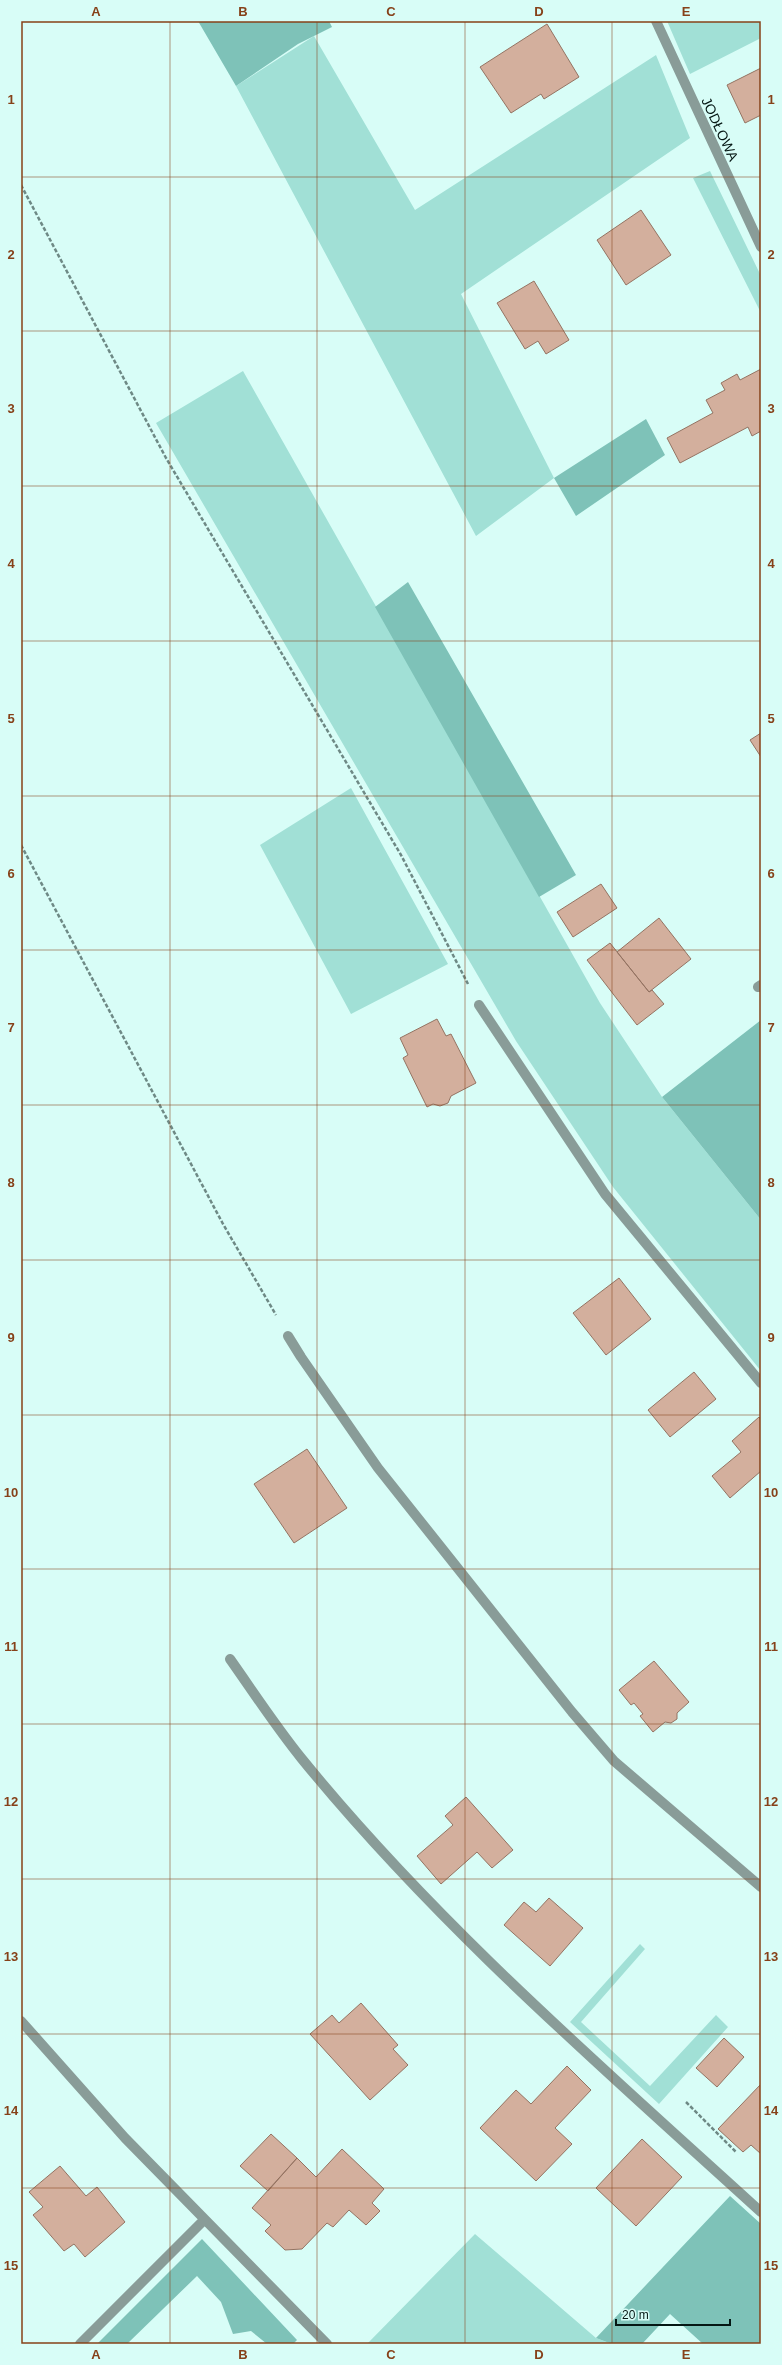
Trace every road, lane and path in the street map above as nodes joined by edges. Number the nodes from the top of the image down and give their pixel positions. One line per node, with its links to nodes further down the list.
1 (656, 21): 3 (street, JODŁOWA)
2 (21, 185): 5 (path)
3 (761, 248)
4 (21, 845): 6 (path)
5 (479, 1006): 7 (street)
6 (288, 1336): 9 (street)
7 (761, 1383)
8 (230, 1659): 11 (street)
9 (761, 1887)
10 (21, 2021): 12 (street)
11 (761, 2212)
12 (204, 2220): 13 (street); 14 (street)
13 (80, 2344)
14 (327, 2344)

